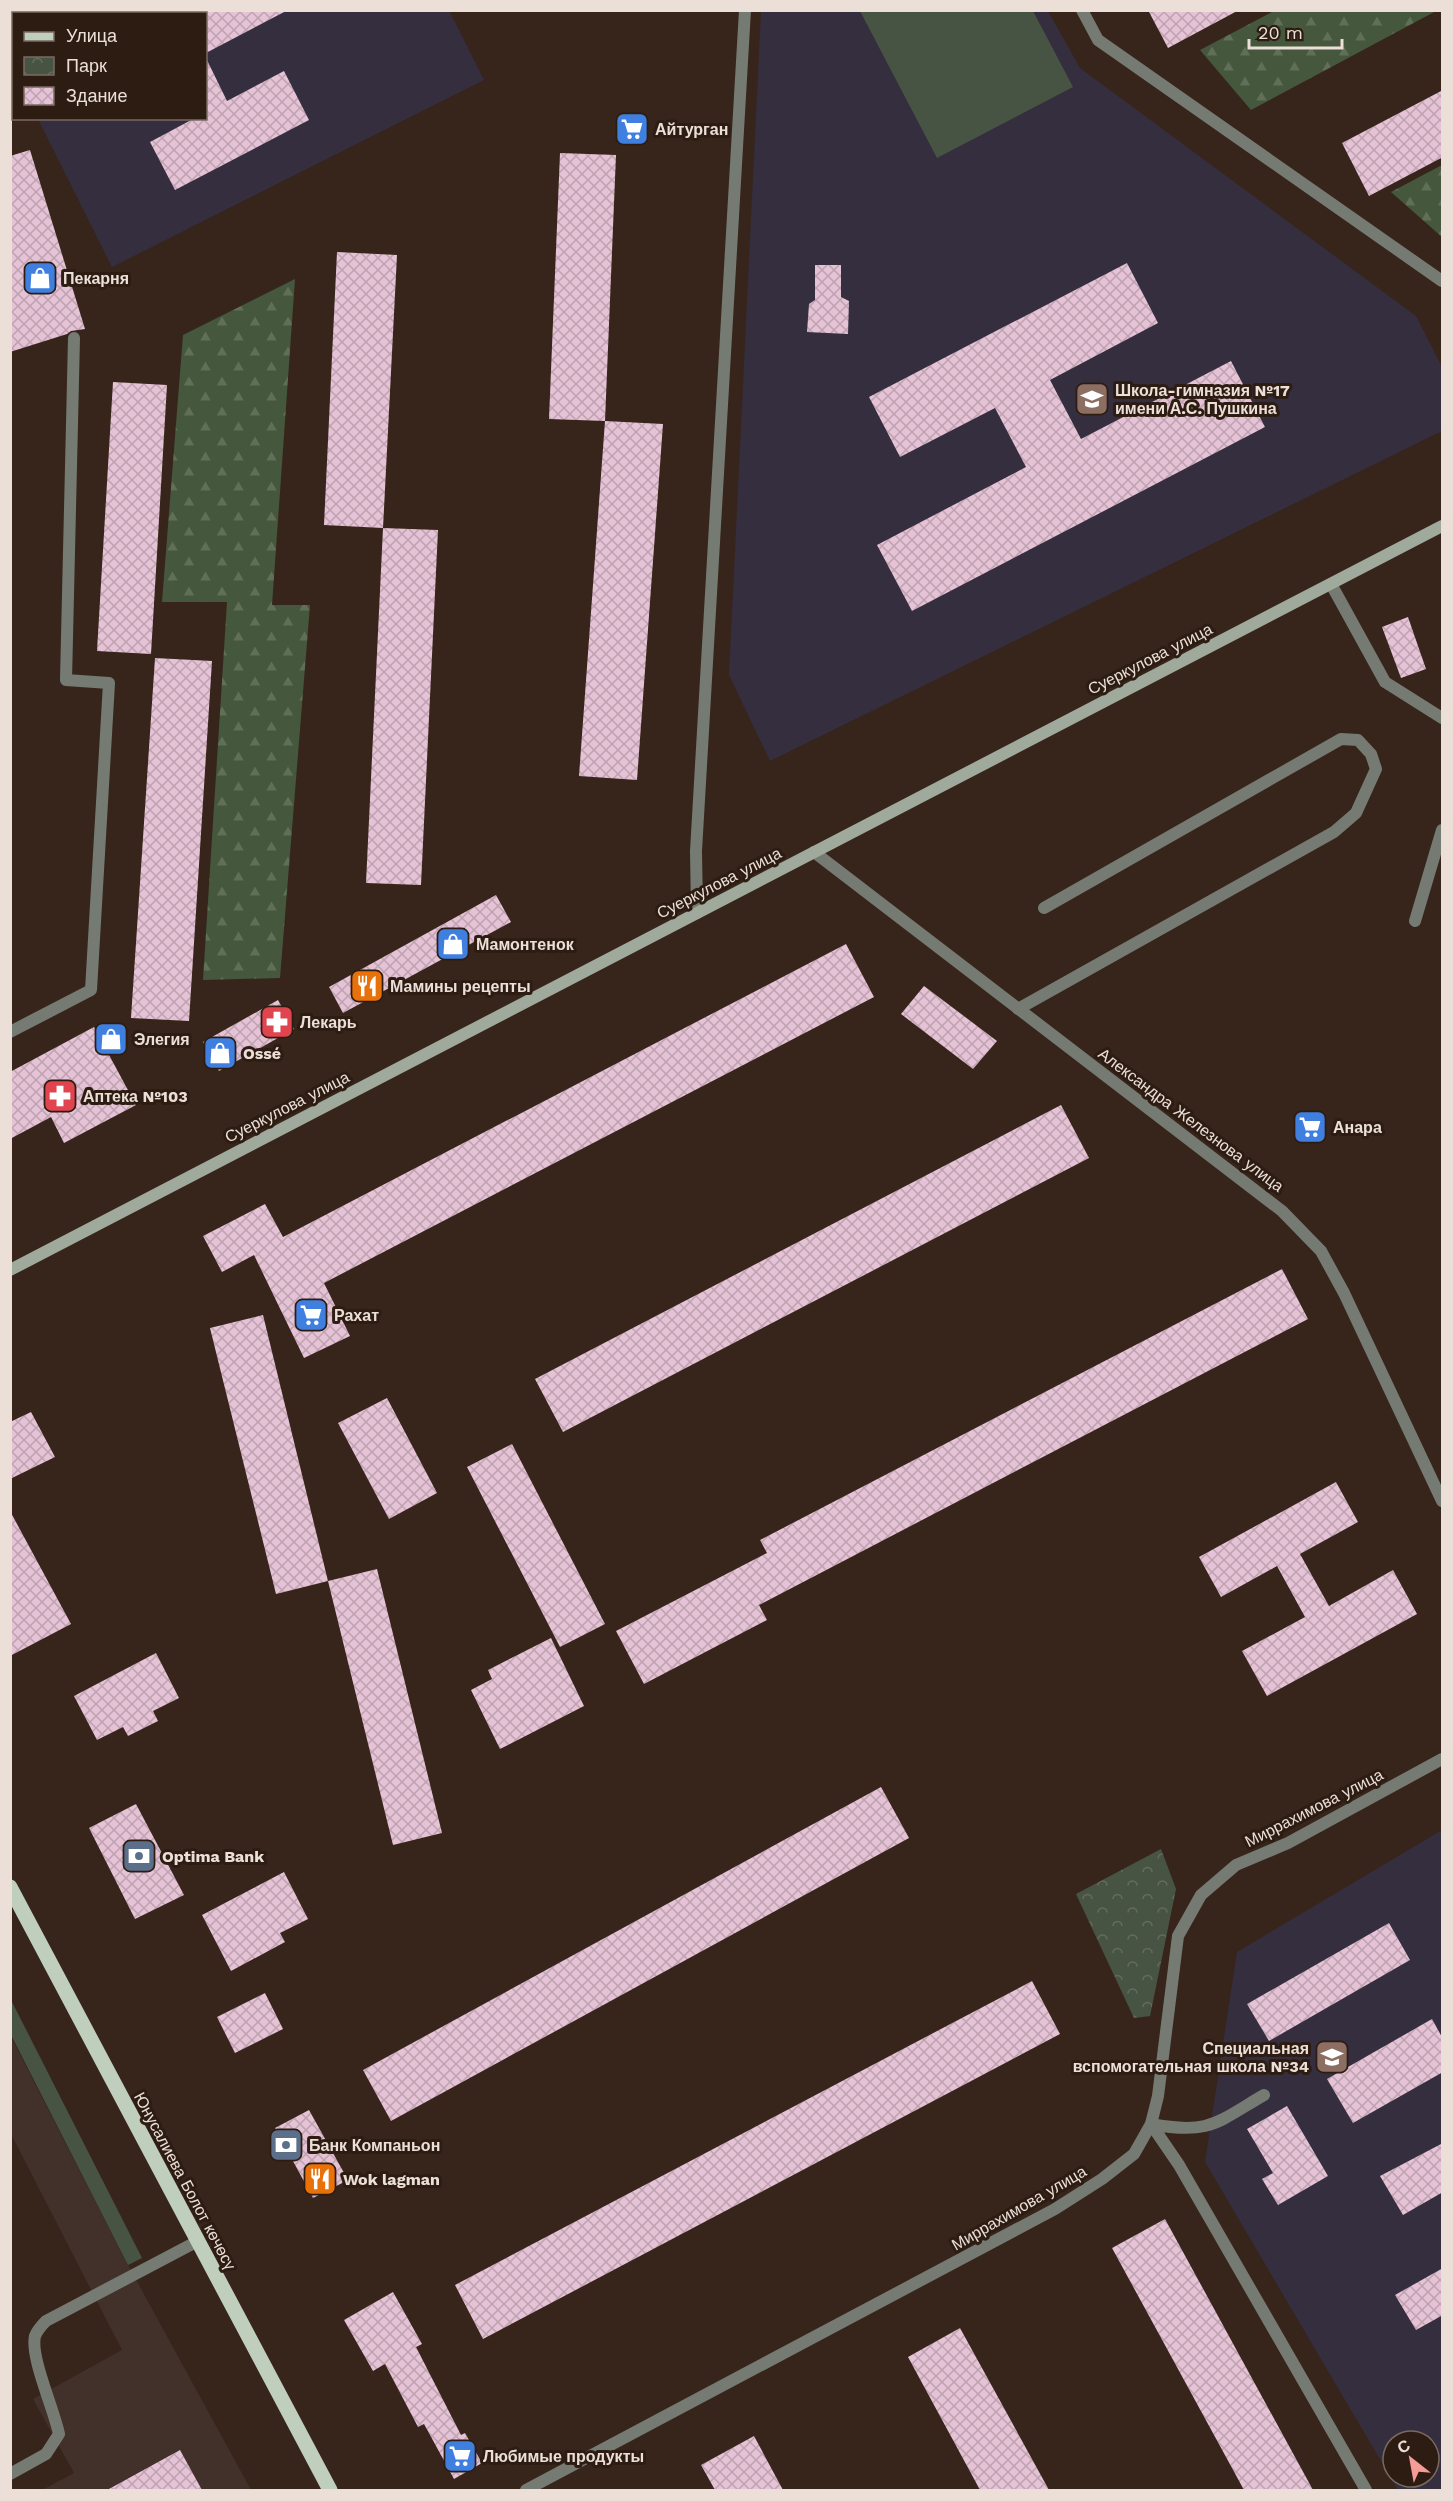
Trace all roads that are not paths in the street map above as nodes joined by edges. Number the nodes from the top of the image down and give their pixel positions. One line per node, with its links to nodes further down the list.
1 (745, 10): 11 (street)
2 (1082, 10): 3 (street)
3 (1443, 281)
4 (74, 338): 14 (street)
5 (1443, 526): 6 (main road, Суеркулова улица)
6 (1331, 584): 7 (street); 9 (main road, Суеркулова улица)
7 (1443, 718)
8 (1443, 830): 12 (street)
9 (814, 852): 11 (main road, Суеркулова улица); 13 (street, Александра Железнова улица)
10 (1044, 908): 13 (street)
11 (697, 913): 15 (main road, Суеркулова улица)
12 (1415, 921)
13 (1018, 1009): 16 (street, Александра Железнова улица)
14 (10, 1032)
15 (10, 1270)
16 (1443, 1502)
17 (1443, 1759): 21 (street, Миррахимова улица)
18 (10, 1887): 19 (main road, Юнусалиева Болот көчөсү)
19 (16, 1910): 22 (main road, Юнусалиева Болот көчөсү)
20 (1264, 2095): 21 (street)
21 (1151, 2124): 25 (street, Миррахимова улица); 26 (street)
22 (196, 2242): 23 (street); 24 (main road, Юнусалиева Болот көчөсү)
23 (10, 2474)
24 (330, 2490)
25 (526, 2490)
26 (1366, 2490)

